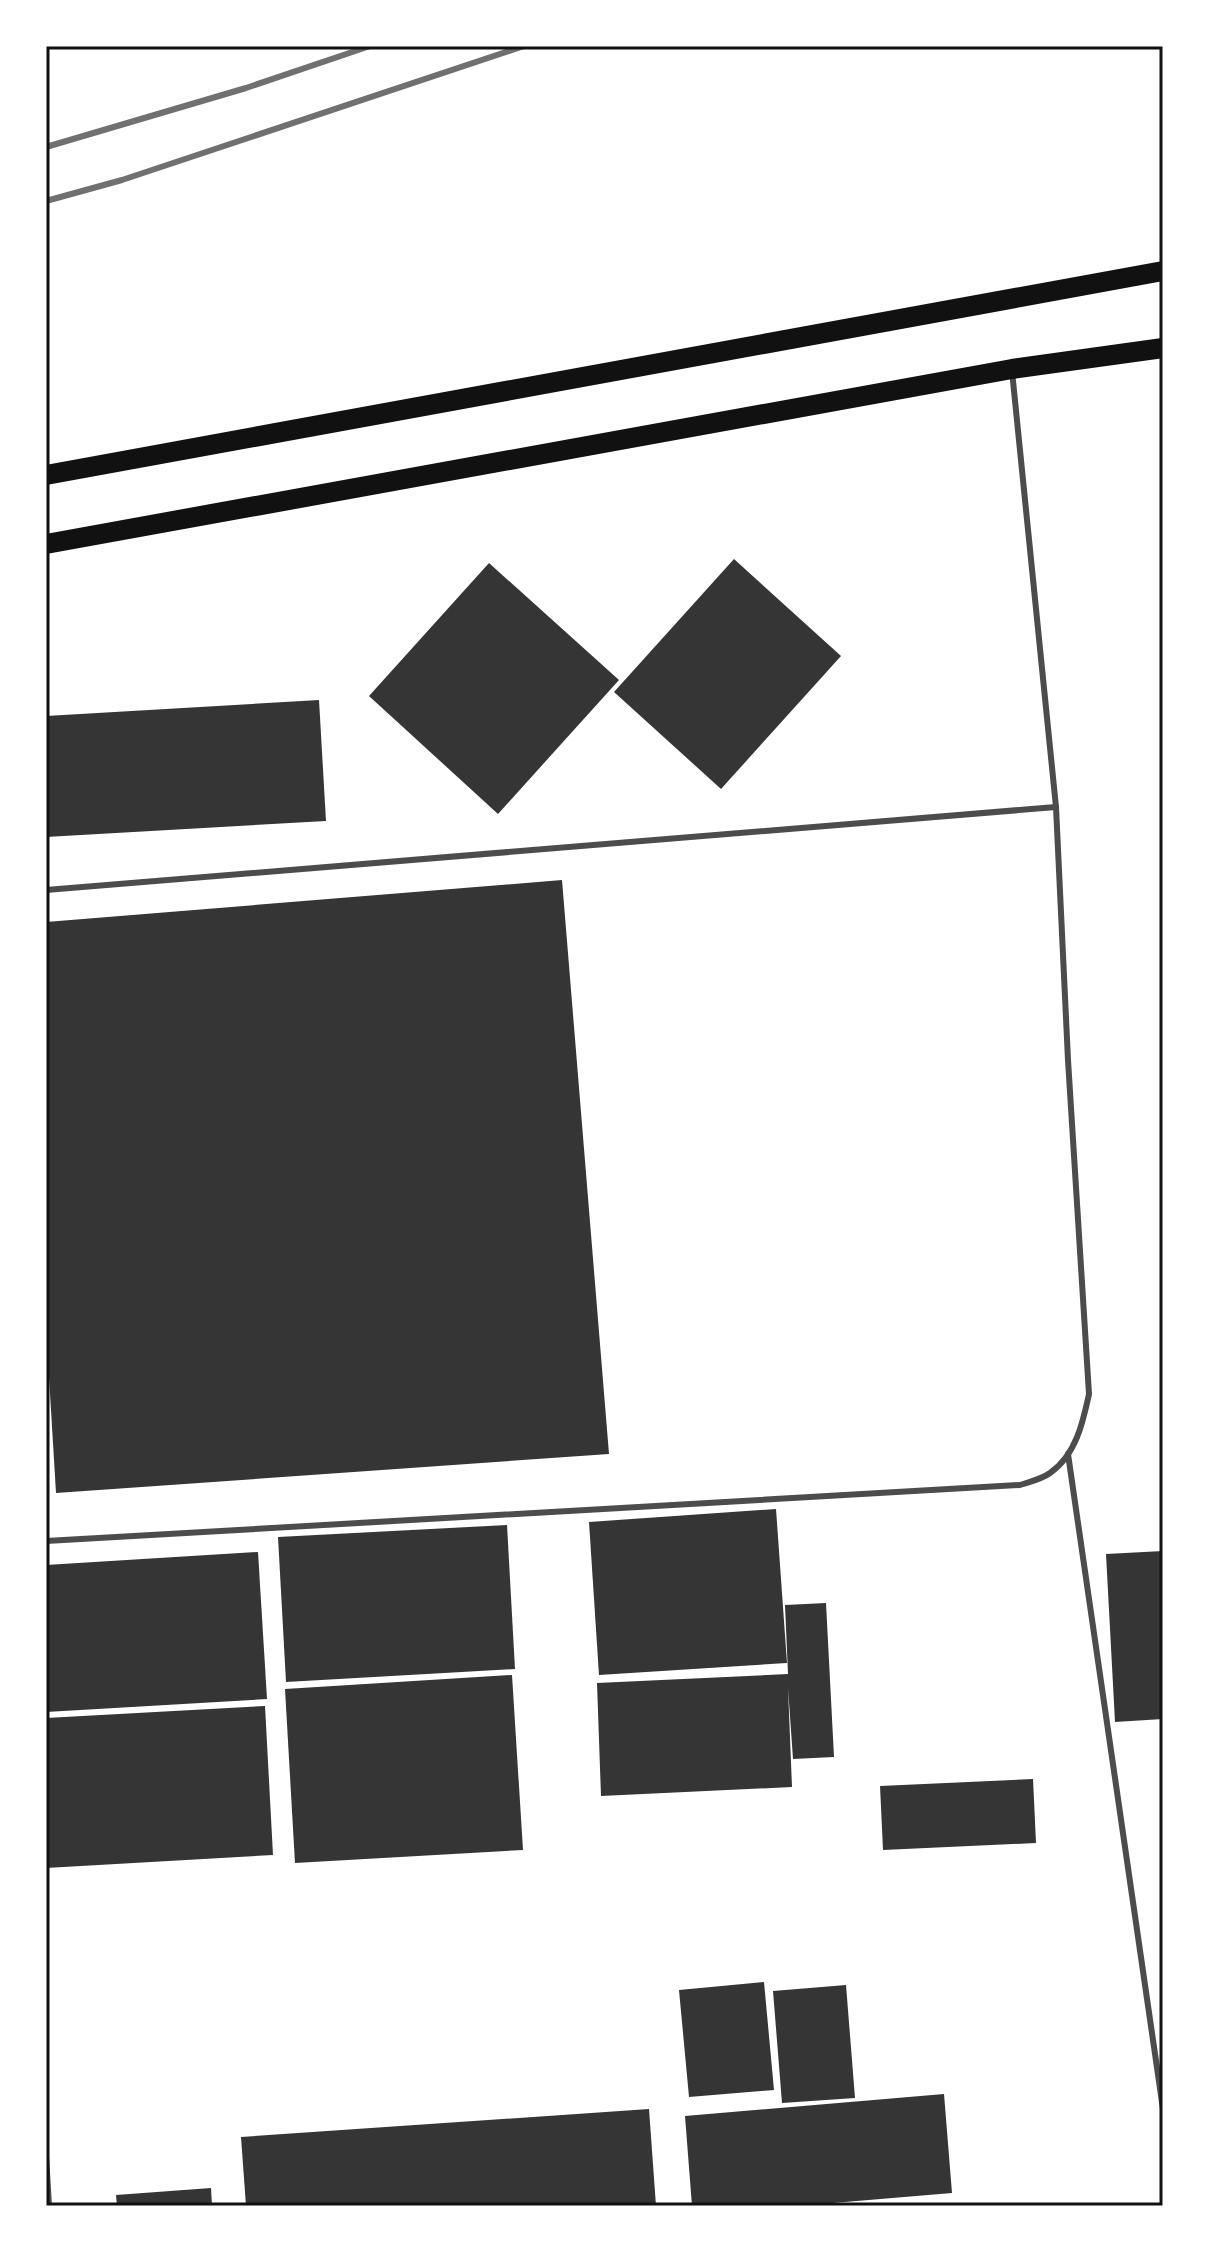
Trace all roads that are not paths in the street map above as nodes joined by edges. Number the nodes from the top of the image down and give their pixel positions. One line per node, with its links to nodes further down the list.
1 (1163, 271): 4 (main road)
2 (1163, 348): 3 (main road)
3 (1012, 369): 5 (main road); 6 (lane)
4 (46, 475)
5 (46, 544)
6 (1056, 807): 7 (lane); 8 (lane)
7 (46, 890)
8 (1068, 1454): 9 (lane); 10 (lane)
9 (46, 1541)
10 (1163, 2109)
11 (46, 2156): 12 (lane)
12 (49, 2206)

